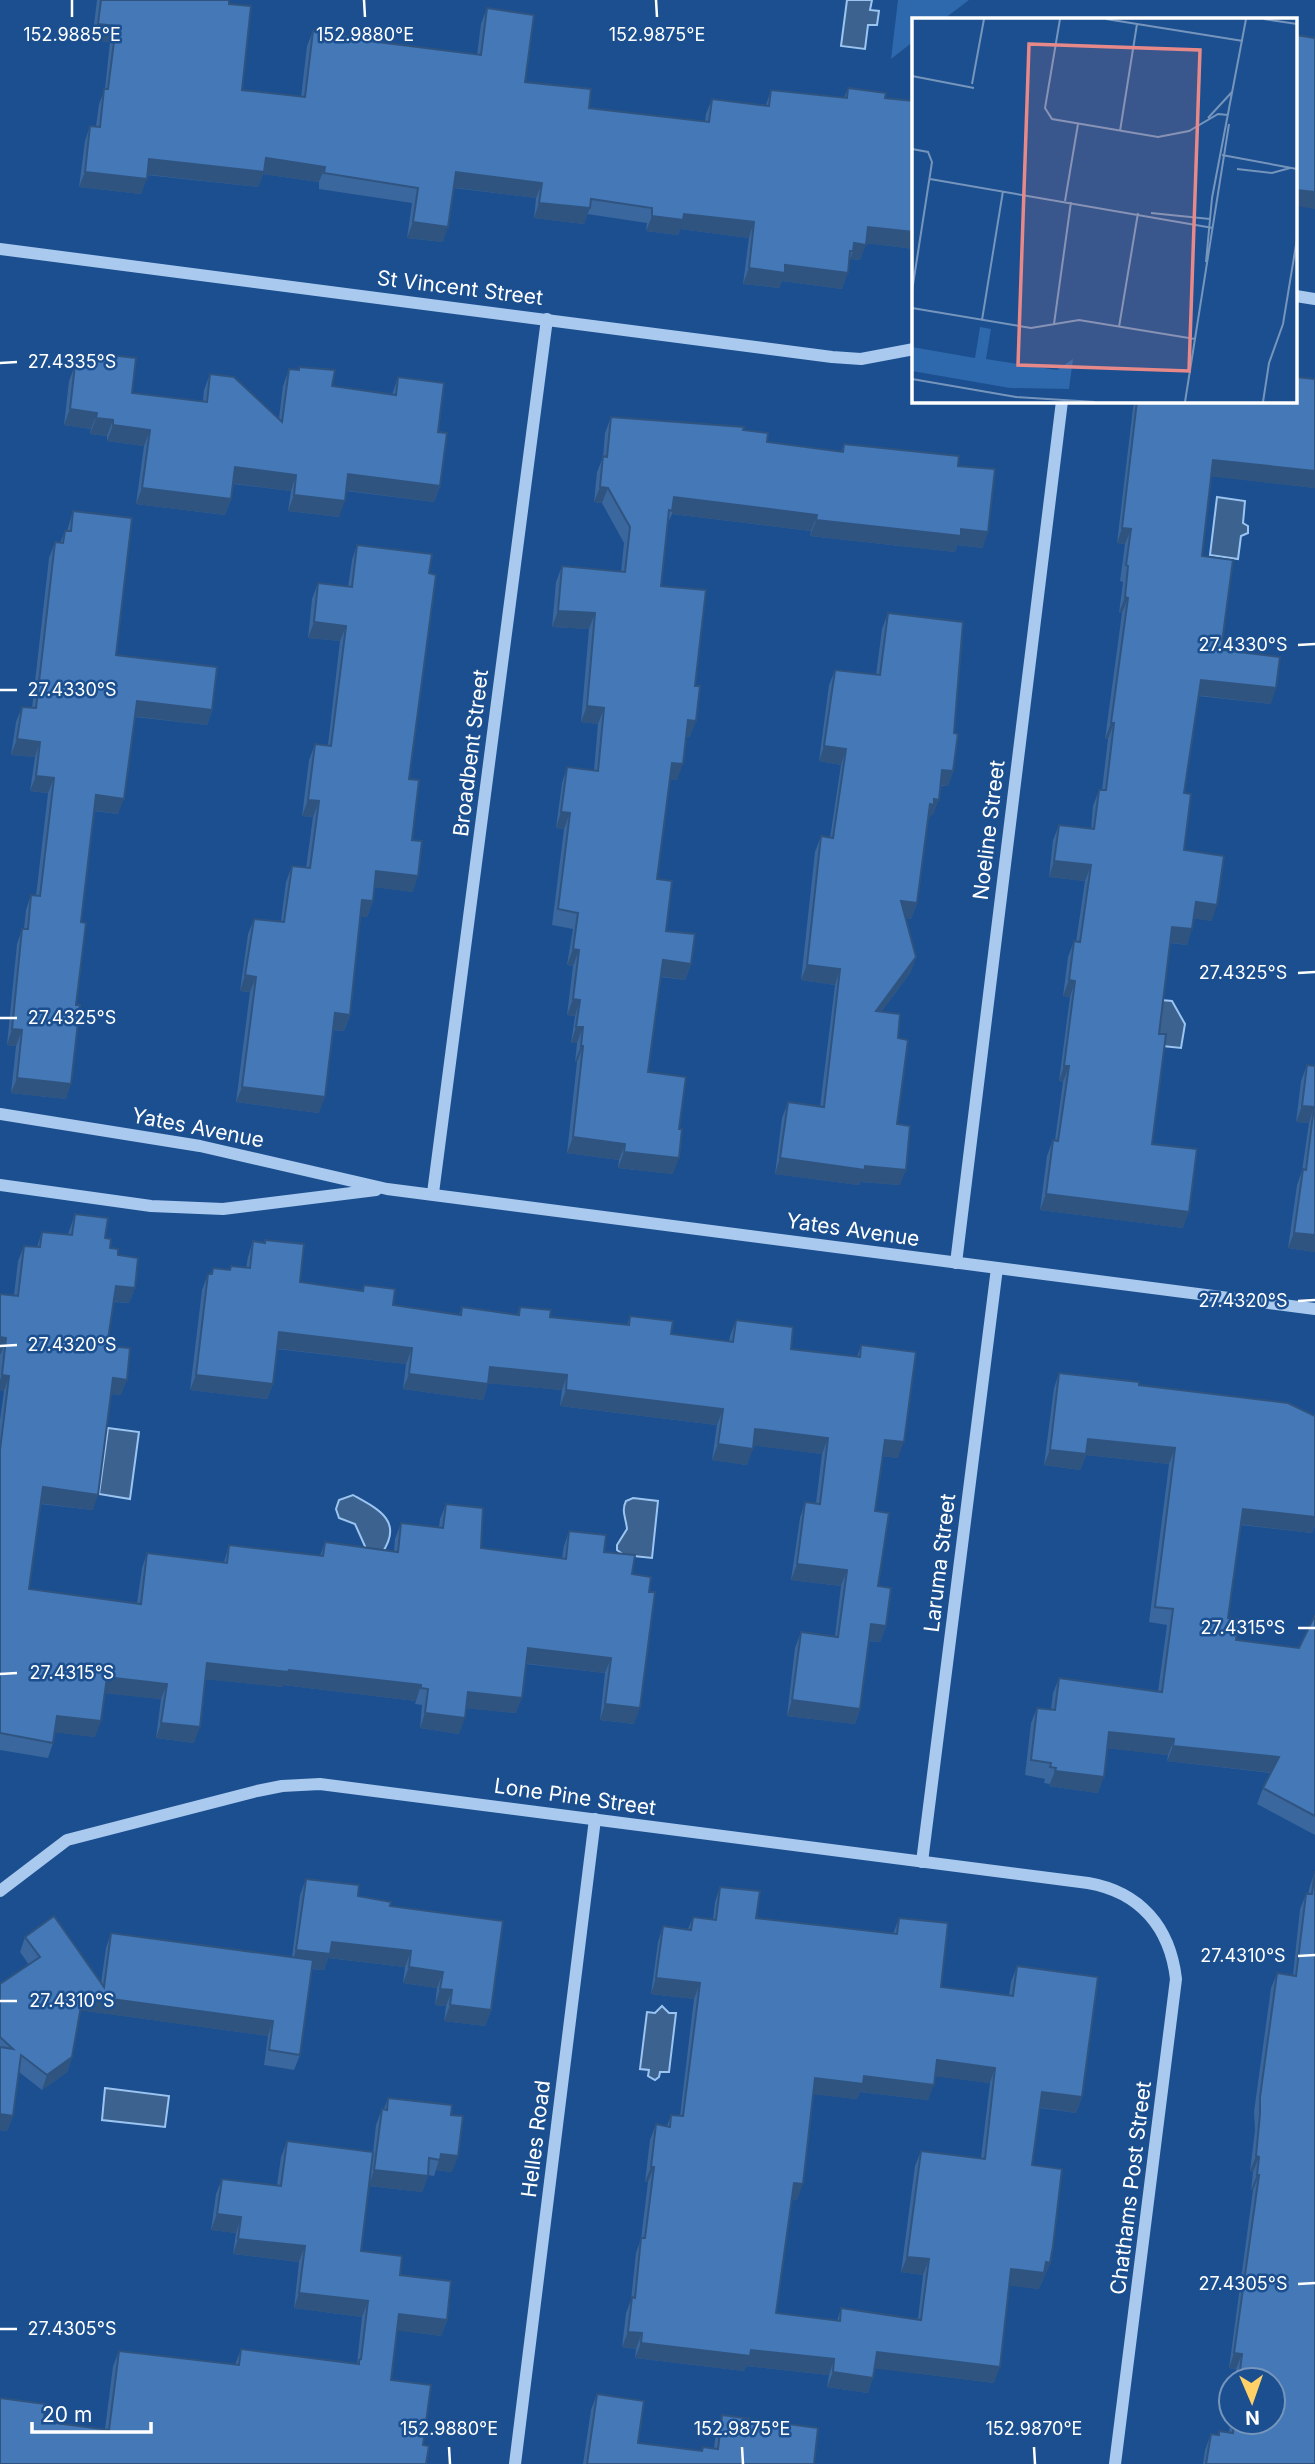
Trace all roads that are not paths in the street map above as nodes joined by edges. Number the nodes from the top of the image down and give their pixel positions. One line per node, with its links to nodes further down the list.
1 (0, 249): 2 (street, St Vincent Street)
2 (547, 319): 3 (street, St Vincent Street); 8 (street, Broadbent Street)
3 (912, 349)
4 (1062, 402): 9 (street, Noeline Street)
5 (0, 1114): 7 (street, Yates Avenue)
6 (0, 1185): 7 (street, Yates Avenue)
7 (387, 1189): 8 (street, Yates Avenue)
8 (433, 1193): 9 (street, Yates Avenue)
9 (956, 1263): 10 (street, Yates Avenue)
10 (997, 1268): 11 (street, Yates Avenue); 13 (street, Laruma Street)
11 (1315, 1309)
12 (595, 1819): 13 (street, Lone Pine Street); 14 (street, Lone Pine Street); 16 (street, Helles Road)
13 (922, 1862): 15 (street, Lone Pine Street)
14 (0, 1891)
15 (1155, 1921): 17 (street, Chathams Post Street)
16 (514, 2464)
17 (1115, 2464)

